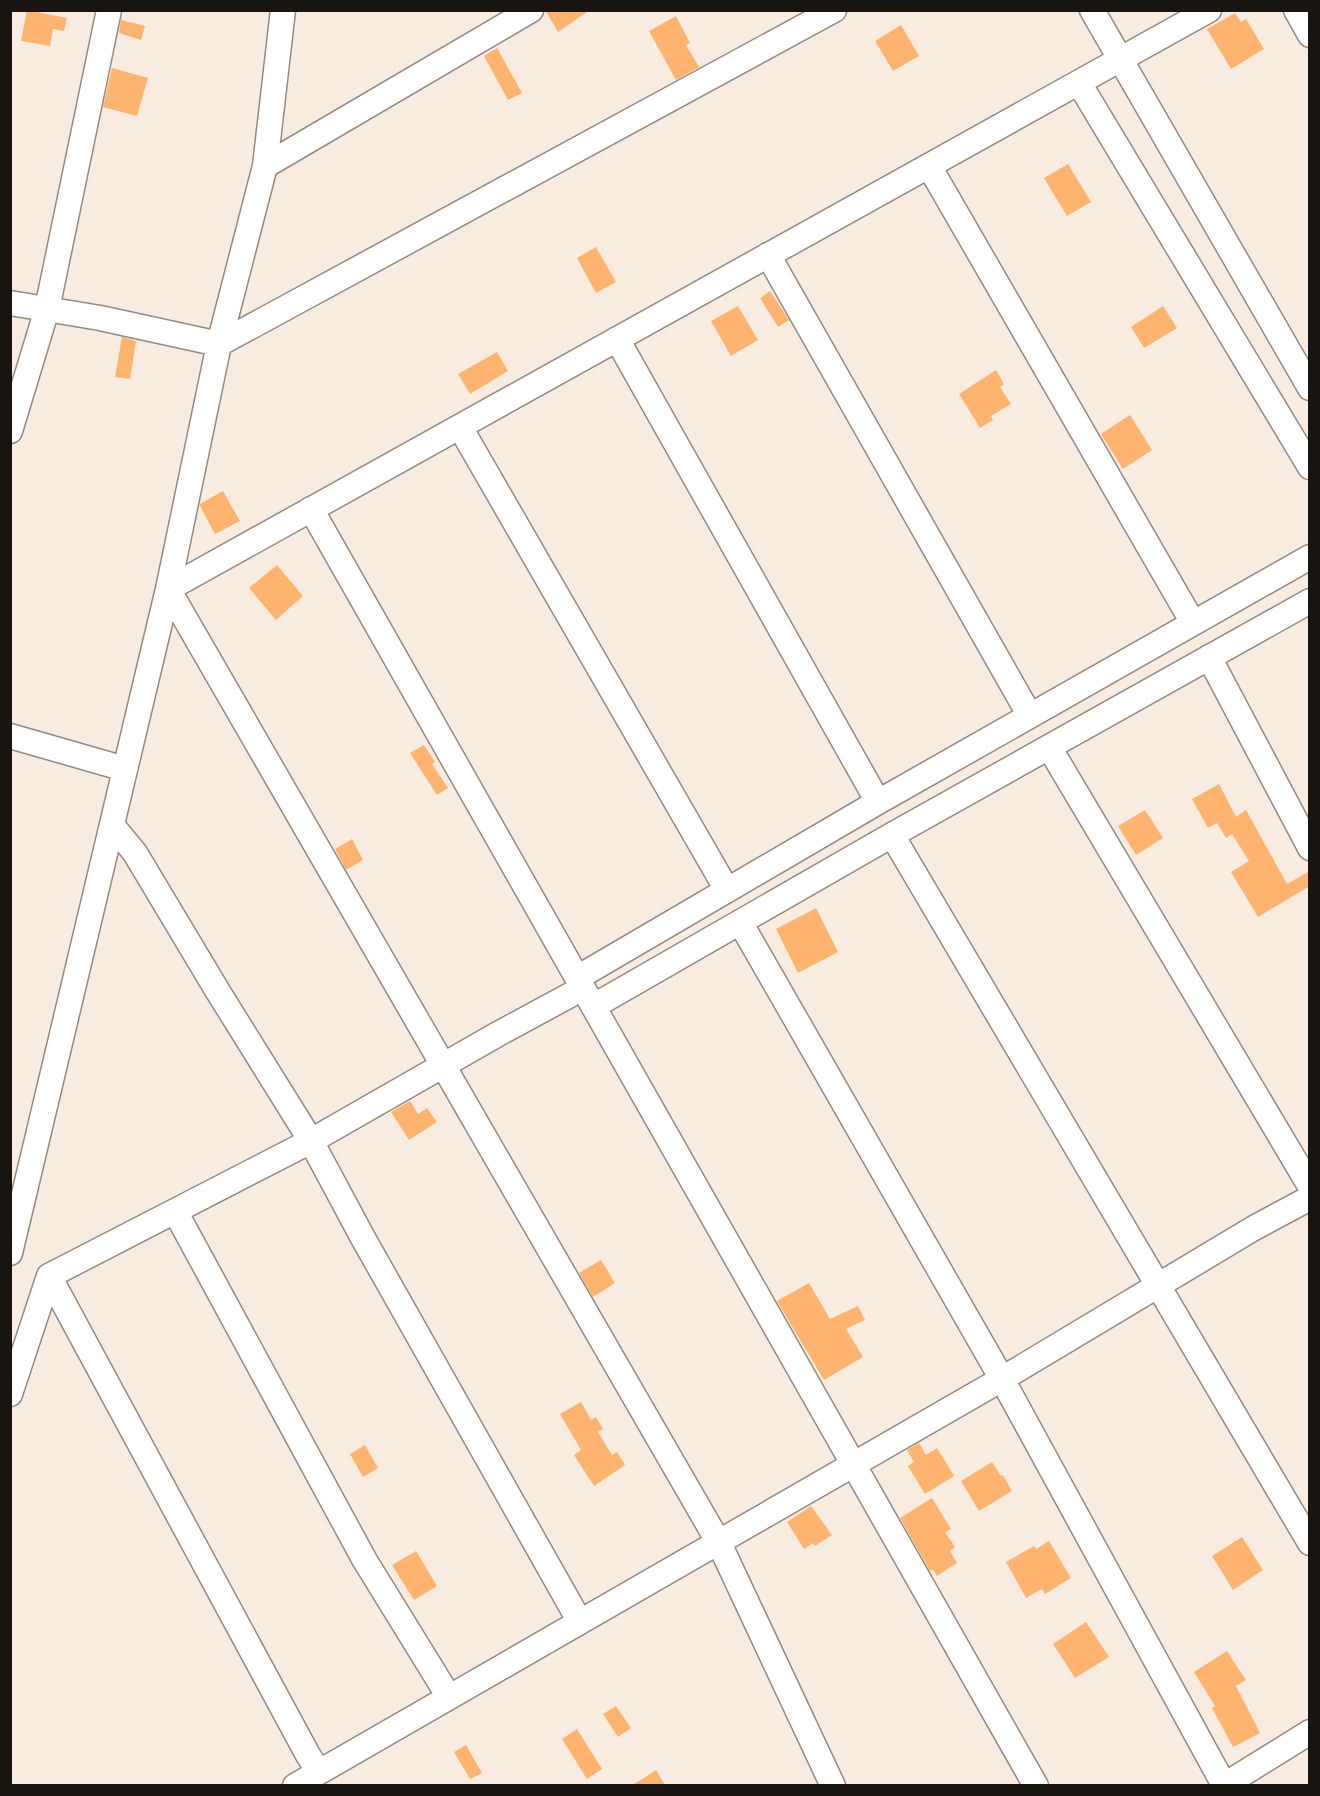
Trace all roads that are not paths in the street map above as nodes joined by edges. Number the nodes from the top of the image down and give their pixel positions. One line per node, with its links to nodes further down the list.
1 (110, 10): 15 (street)
2 (283, 10): 11 (street)
3 (531, 10): 11 (street)
4 (834, 10): 17 (street)
5 (1092, 10): 9 (street)
6 (1209, 10): 9 (street)
7 (1296, 10): 8 (street)
8 (1310, 35)
9 (1120, 60): 10 (street); 18 (street)
10 (1079, 82): 12 (street); 21 (street)
11 (265, 166): 17 (street)
12 (929, 166): 13 (street); 26 (street)
13 (768, 255): 16 (street); 28 (street)
14 (10, 303): 15 (street)
15 (47, 309): 17 (street); 20 (street)
16 (617, 339): 19 (street); 32 (street)
17 (219, 344): 24 (street)
18 (1310, 388)
19 (460, 427): 22 (street); 36 (street)
20 (10, 431)
21 (1310, 467)
22 (311, 509): 24 (street); 38 (street)
23 (1310, 557): 26 (street)
24 (168, 589): 31 (street); 39 (street)
25 (1310, 601): 27 (street)
26 (1192, 623): 28 (street)
27 (1209, 657): 30 (street); 35 (street)
28 (1030, 716): 32 (street)
29 (10, 736): 31 (street)
30 (1049, 747): 34 (street); 41 (street)
31 (125, 769): 33 (street)
32 (878, 802): 36 (street)
33 (112, 825): 40 (street); 44 (street)
34 (892, 835): 37 (street); 46 (street)
35 (1310, 848)
36 (727, 890): 38 (street)
37 (740, 922): 38 (street); 47 (street)
38 (585, 990): 39 (street); 49 (street)
39 (443, 1065): 40 (street); 50 (street)
40 (311, 1141): 43 (street); 52 (street)
41 (1310, 1186)
42 (1310, 1198): 46 (street)
43 (175, 1211): 45 (street); 53 (street)
44 (10, 1252)
45 (49, 1276): 48 (street); 55 (street)
46 (1158, 1285): 47 (street); 51 (street)
47 (1002, 1379): 49 (street); 59 (street)
48 (10, 1394)
49 (852, 1465): 50 (street); 58 (street)
50 (718, 1543): 52 (street); 57 (street)
51 (1310, 1543)
52 (580, 1622): 53 (street)
53 (449, 1697): 55 (street)
54 (1310, 1732): 59 (street)
55 (328, 1775): 56 (street)
56 (295, 1785)
57 (833, 1785)
58 (1036, 1785)
59 (1223, 1785)

